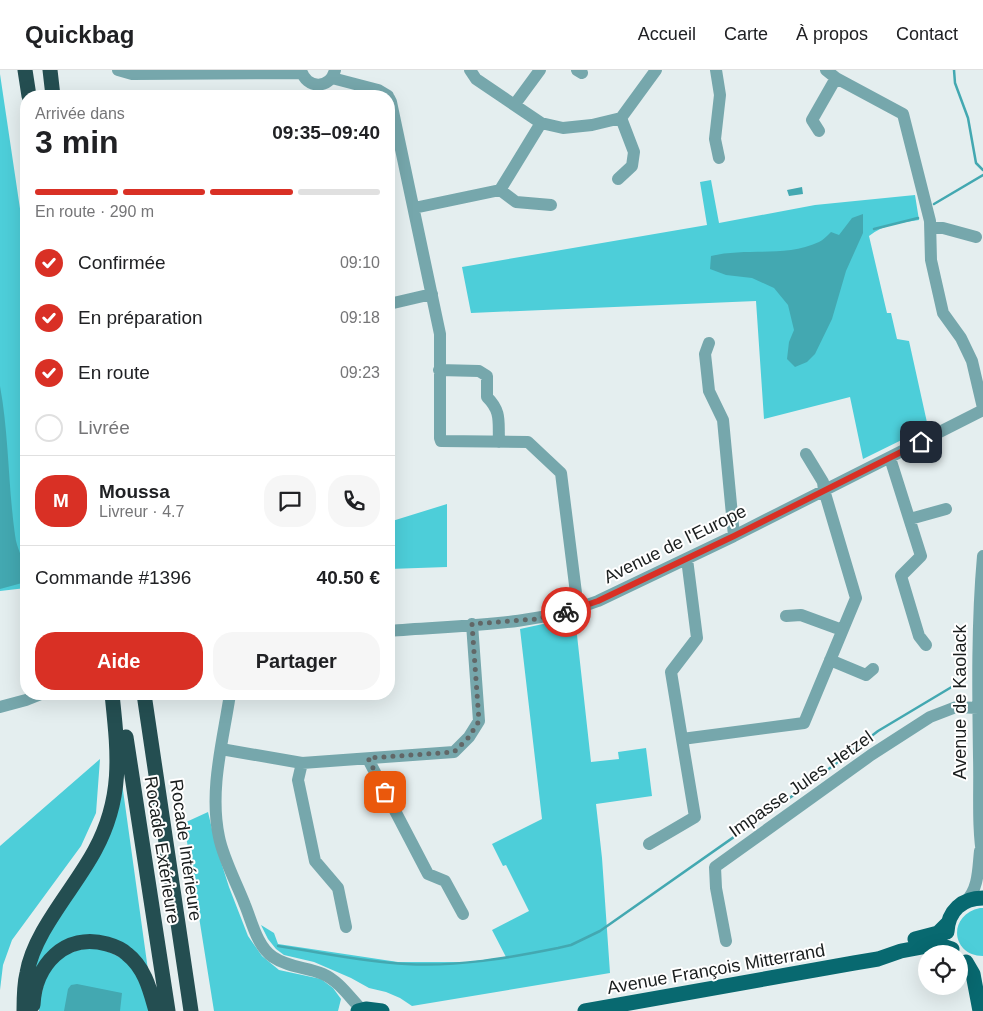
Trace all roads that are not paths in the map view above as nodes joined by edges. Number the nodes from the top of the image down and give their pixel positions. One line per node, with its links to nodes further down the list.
1 (25, 70): 11 (highway)
2 (50, 70): 12 (highway)
3 (118, 70): 8 (street)
4 (470, 70): 14 (street)
5 (540, 70): 14 (street)
6 (656, 70): 15 (street)
7 (716, 70): 19 (street)
8 (301, 71): 10 (street)
9 (831, 74): 18 (street); 24 (street)
10 (328, 82): 13 (street)
11 (28, 90)
12 (53, 90)
13 (378, 90)
14 (515, 104): 17 (street)
15 (621, 118): 17 (street); 20 (street)
16 (395, 120): 23 (street)
17 (541, 123): 21 (street)
18 (819, 131)
19 (719, 158)
20 (618, 179)
21 (500, 190): 22 (street); 23 (street)
22 (551, 205)
23 (414, 208): 26 (street)
24 (931, 228): 25 (street); 30 (street)
25 (976, 237)
26 (432, 294): 27 (street); 29 (street)
27 (395, 303)
28 (709, 343): 37 (street)
29 (439, 370): 31 (street); 31 (street)
30 (983, 409): 33 (street, Avenue de l'Europe)
31 (499, 442): 40 (street)
32 (806, 454): 34 (street)
33 (890, 458): 34 (street, Avenue de l'Europe); 36 (street)
34 (824, 490): 37 (street, Avenue de l'Europe); 44 (street)
35 (946, 509): 36 (street)
36 (910, 519): 45 (street)
37 (734, 536): 39 (street, Avenue de l'Europe)
38 (983, 556): 46 (street, Avenue de Kaolack)
39 (687, 558): 40 (street, Avenue de l'Europe); 56 (street)
40 (578, 609): 42 (street, Avenue de l'Europe)
41 (786, 616): 44 (street)
42 (472, 624): 43 (street, Avenue de l'Europe); 58 (street)
43 (395, 630)
44 (842, 630): 47 (street)
45 (926, 645)
46 (981, 652): 55 (street, Avenue de Kaolack)
47 (830, 660): 48 (street); 56 (street)
48 (873, 669)
49 (26, 700): 54 (street)
50 (113, 700): 65 (highway)
51 (121, 700): 80 (highway, Rocade Extérieure)
52 (145, 700): 81 (highway, Rocade Intérieure)
53 (229, 700): 57 (street)
54 (0, 707)
55 (978, 708): 61 (street, Avenue de Kaolack); 68 (street, Impasse Jules Hetzel)
56 (682, 739): 60 (street)
57 (221, 749): 59 (street); 82 (street)
58 (368, 758): 59 (street); 64 (street)
59 (302, 763): 67 (street)
60 (649, 844)
61 (982, 854): 63 (street, Avenue de Kaolack)
62 (983, 898): 63 (main road)
63 (966, 901): 66 (main road)
64 (463, 914)
65 (54, 916): 76 (highway); 77 (highway)
66 (947, 924): 69 (main road); 72 (main road, Avenue François Mitterrand)
67 (346, 927)
68 (726, 942)
69 (952, 945)
70 (918, 948): 72 (main road, Avenue François Mitterrand)
71 (968, 961): 73 (main road, Avenue François Mitterrand)
72 (854, 963): 84 (main road, Avenue François Mitterrand)
73 (983, 965)
74 (968, 968): 85 (main road)
75 (983, 1004): 85 (main road)
76 (15, 1011)
77 (24, 1011)
78 (32, 1011): 79 (highway)
79 (156, 1011)
80 (168, 1011)
81 (193, 1011)
82 (356, 1011): 83 (main road)
83 (382, 1011)
84 (585, 1011)
85 (981, 1011)

